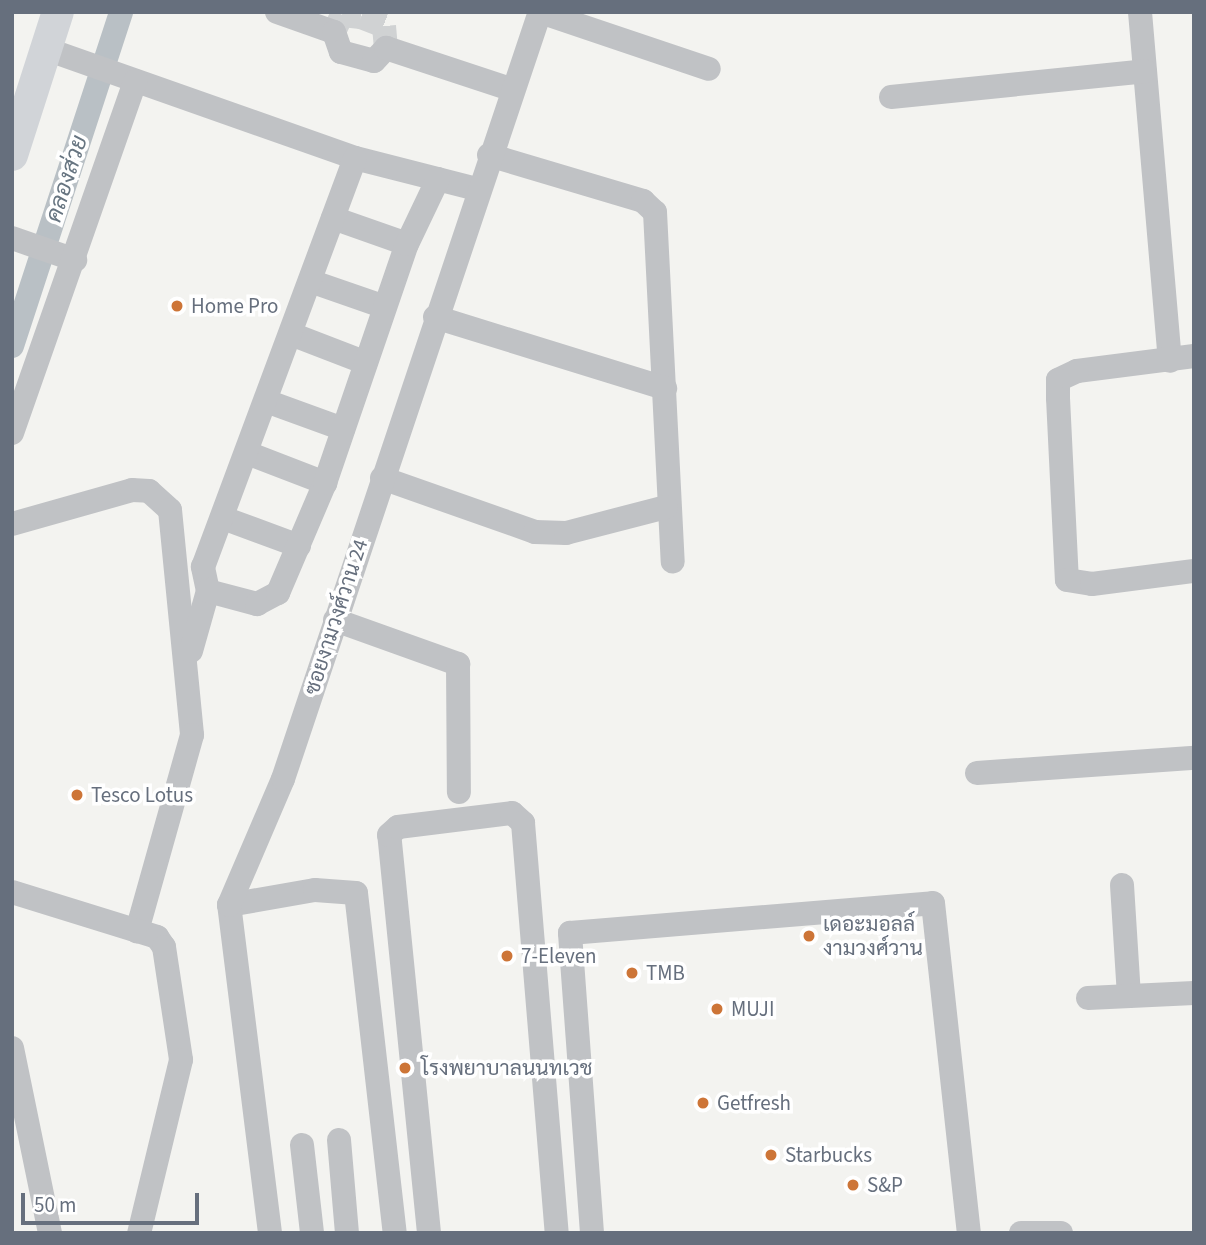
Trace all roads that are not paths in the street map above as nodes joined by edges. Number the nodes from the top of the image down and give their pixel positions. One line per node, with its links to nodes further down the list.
1 (58, 12): 5 (main road)
2 (277, 12): 9 (street)
3 (540, 12): 6 (street); 9 (street, ซอยงามวงศ์วาน 24)
4 (1140, 12): 7 (street)
5 (46, 49): 8 (street); 11 (main road)
6 (709, 69)
7 (1145, 71): 10 (street); 24 (street)
8 (135, 81): 13 (street); 19 (street)
9 (511, 89): 12 (street, ซอยงามวงศ์วาน 24)
10 (891, 97)
11 (12, 155)
12 (489, 155): 15 (street, ซอยงามวงศ์วาน 24); 26 (street)
13 (355, 158): 14 (street); 16 (street)
14 (438, 179): 15 (street); 18 (street)
15 (477, 189): 22 (street, ซอยงามวงศ์วาน 24)
16 (333, 218): 18 (street); 20 (street)
17 (20, 241): 19 (street)
18 (407, 244): 21 (street)
19 (65, 256): 29 (street)
20 (310, 281): 21 (street); 23 (street)
21 (385, 307): 25 (street)
22 (435, 317): 26 (street); 31 (street, ซอยงามวงศ์วาน 24)
23 (290, 334): 25 (street); 27 (street)
24 (1182, 359): 38 (street)
25 (366, 363): 28 (street)
26 (665, 388): 33 (street)
27 (266, 401): 28 (street); 30 (street)
28 (343, 429): 32 (street)
29 (12, 433)
30 (247, 453): 32 (street); 34 (street)
31 (382, 478): 33 (street); 40 (street, ซอยงามวงศ์วาน 24)
32 (325, 482): 36 (street)
33 (666, 507): 37 (street)
34 (223, 519): 36 (street); 39 (street)
35 (12, 524): 41 (street)
36 (299, 546): 39 (street)
37 (673, 562)
38 (1194, 571)
39 (208, 591): 41 (street)
40 (335, 620): 44 (street); 47 (street, ซอยงามวงศ์วาน 24)
41 (187, 665): 48 (street)
42 (1194, 758): 43 (street)
43 (977, 773)
44 (459, 792)
45 (1122, 885): 50 (street)
46 (12, 892): 48 (street)
47 (229, 905): 57 (street); 60 (street)
48 (137, 931): 56 (street)
49 (1194, 993): 50 (street)
50 (1129, 996): 51 (street)
51 (1088, 998)
52 (12, 1048): 55 (street)
53 (339, 1139): 59 (street)
54 (302, 1145): 58 (street)
55 (50, 1233)
56 (139, 1233)
57 (270, 1233)
58 (312, 1233)
59 (347, 1233)
60 (396, 1233)
61 (429, 1233): 62 (street)
62 (557, 1233)
63 (592, 1233): 64 (street)
64 (969, 1233)
65 (1021, 1233): 66 (street)
66 (1061, 1233)

